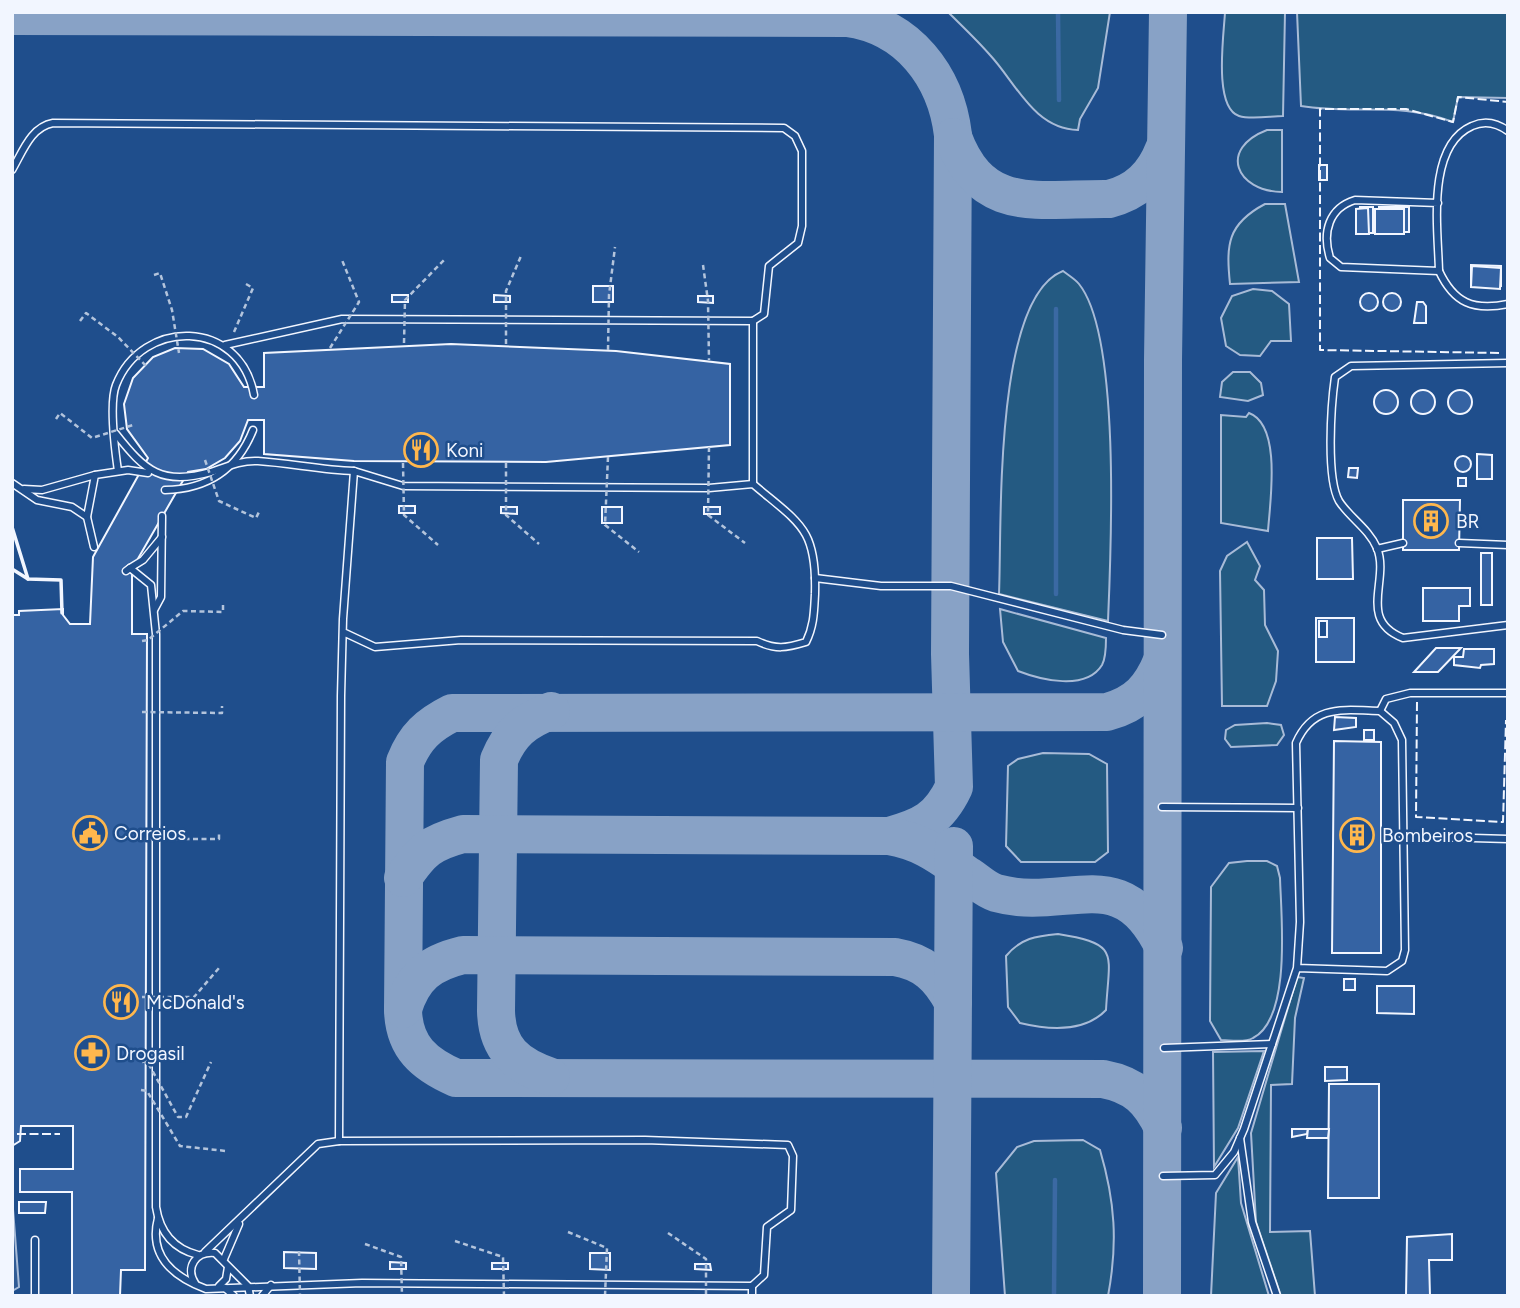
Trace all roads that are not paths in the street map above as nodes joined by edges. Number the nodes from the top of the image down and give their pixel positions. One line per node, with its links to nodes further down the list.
1 (1508, 131): 3 (lane)
2 (12, 170): 6 (lane)
3 (1438, 202): 4 (lane); 4 (lane)
4 (1438, 271): 5 (lane)
5 (1508, 304)
6 (753, 321): 7 (lane); 18 (lane)
7 (225, 345): 9 (lane); 11 (lane)
8 (1508, 363): 28 (lane)
9 (254, 395)
10 (253, 430): 12 (lane)
11 (116, 432): 13 (lane); 15 (lane)
12 (235, 463): 14 (lane); 15 (lane); 20 (lane)
13 (118, 471): 15 (lane); 16 (lane)
14 (354, 471): 18 (lane); 32 (lane)
15 (154, 474)
16 (95, 475): 19 (lane); 22 (lane)
17 (12, 483): 19 (lane)
18 (753, 484): 29 (lane)
19 (22, 489): 22 (lane)
20 (165, 490)
21 (162, 516): 23 (lane)
22 (87, 517): 27 (lane)
23 (163, 536): 30 (lane); 30 (lane)
24 (1403, 543): 28 (lane)
25 (1459, 543): 26 (lane)
26 (1508, 545)
27 (94, 547)
28 (1377, 549): 31 (lane)
29 (815, 578): 32 (lane); 33 (lane)
30 (153, 611): 46 (lane)
31 (1508, 625)
32 (343, 632): 44 (lane)
33 (1162, 635)
34 (1508, 693): 35 (lane)
35 (1380, 711): 37 (lane); 38 (lane)
36 (1162, 807): 37 (lane)
37 (1298, 808): 40 (lane)
38 (1403, 836): 39 (lane); 40 (lane)
39 (1508, 839)
40 (1297, 968): 41 (lane)
41 (1272, 1044): 42 (lane); 43 (lane)
42 (1164, 1048)
43 (1240, 1138): 45 (lane); 62 (lane)
44 (339, 1141): 47 (lane); 55 (lane)
45 (1163, 1176)
46 (158, 1218): 49 (lane); 52 (lane)
47 (242, 1219): 49 (lane); 50 (lane)
48 (35, 1240): 57 (lane)
49 (202, 1254): 50 (lane); 52 (lane)
50 (224, 1259): 51 (lane)
51 (228, 1267): 54 (lane); 56 (lane)
52 (196, 1284): 56 (lane)
53 (271, 1285): 54 (lane); 55 (lane); 60 (lane)
54 (248, 1286): 56 (lane); 59 (lane)
55 (752, 1286): 61 (lane)
56 (221, 1288): 58 (lane)
57 (35, 1296)
58 (234, 1296)
59 (250, 1296)
60 (262, 1296)
61 (752, 1296)
62 (1277, 1296)

